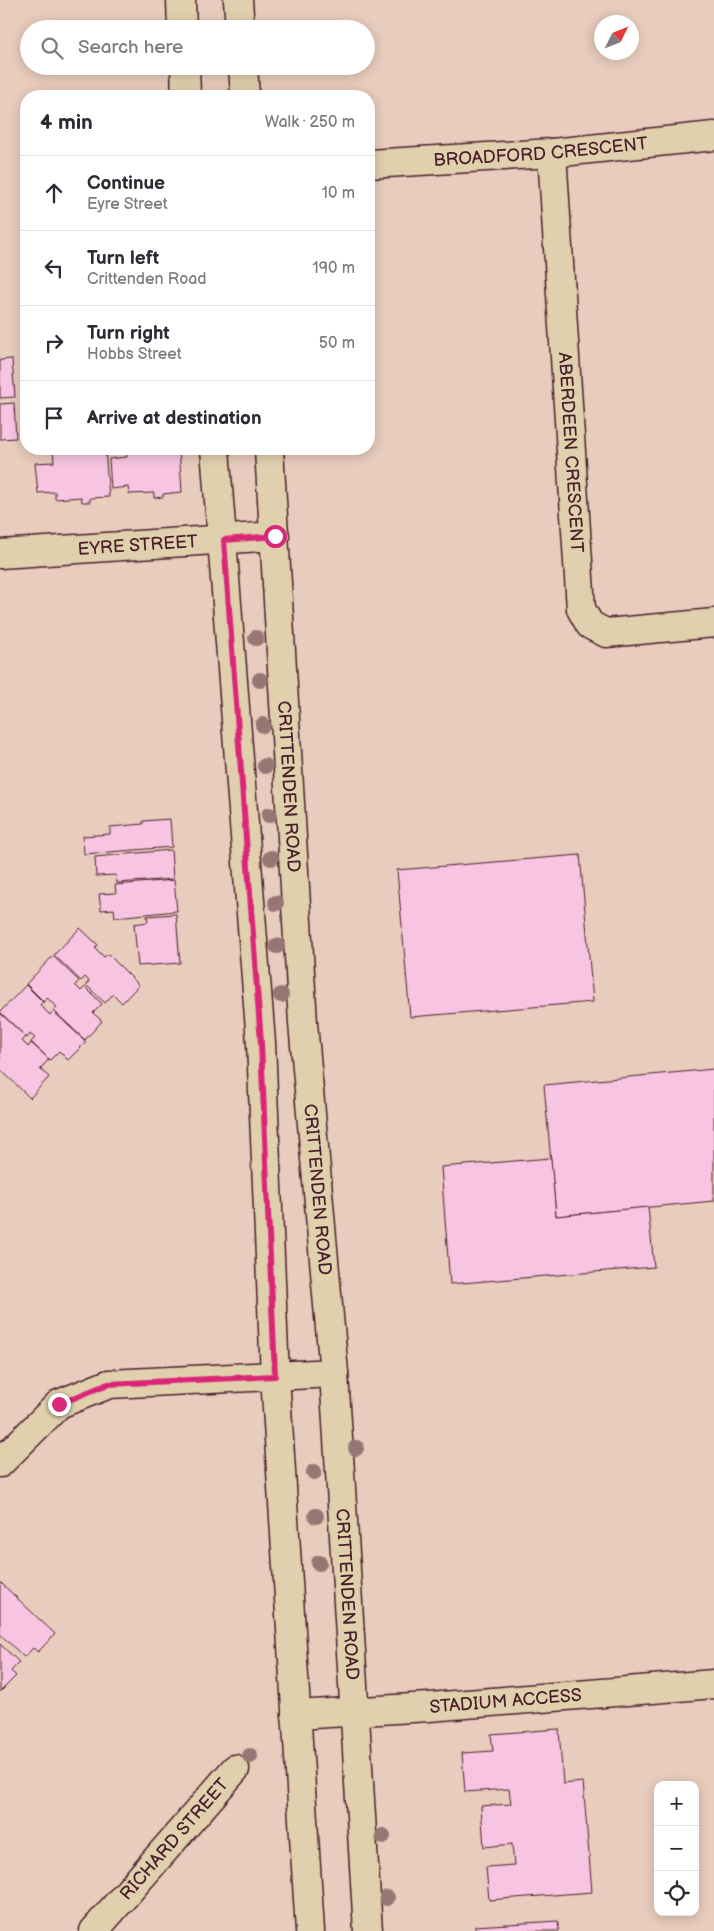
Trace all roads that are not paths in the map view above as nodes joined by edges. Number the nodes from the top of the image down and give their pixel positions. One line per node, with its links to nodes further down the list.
1 (181, 0): 3 (main road)
2 (238, 0): 4 (main road)
3 (182, 20)
4 (239, 20)
5 (185, 75): 7 (main road)
6 (244, 75): 8 (main road)
7 (186, 90)
8 (245, 90)
9 (714, 136): 10 (main road, BROADFORD CRESCENT)
10 (552, 152): 11 (main road, BROADFORD CRESCENT); 17 (main road, ABERDEEN CRESCENT)
11 (375, 164)
12 (216, 455): 15 (main road)
13 (269, 455): 14 (main road, CRITTENDEN ROAD)
14 (275, 536): 15 (main road, EYRE STREET); 18 (main road, CRITTENDEN ROAD)
15 (224, 540): 16 (main road, EYRE STREET); 19 (main road)
16 (0, 554)
17 (714, 623)
18 (334, 1372): 19 (main road); 22 (main road, CRITTENDEN ROAD)
19 (275, 1376): 20 (main road); 23 (main road)
20 (0, 1463)
21 (714, 1684): 22 (main road, STADIUM ACCESS)
22 (354, 1712): 23 (main road, STADIUM ACCESS); 27 (main road, CRITTENDEN ROAD)
23 (296, 1715): 26 (main road)
24 (234, 1769): 25 (main road, RICHARD STREET)
25 (94, 1931)
26 (310, 1931)
27 (368, 1931)

